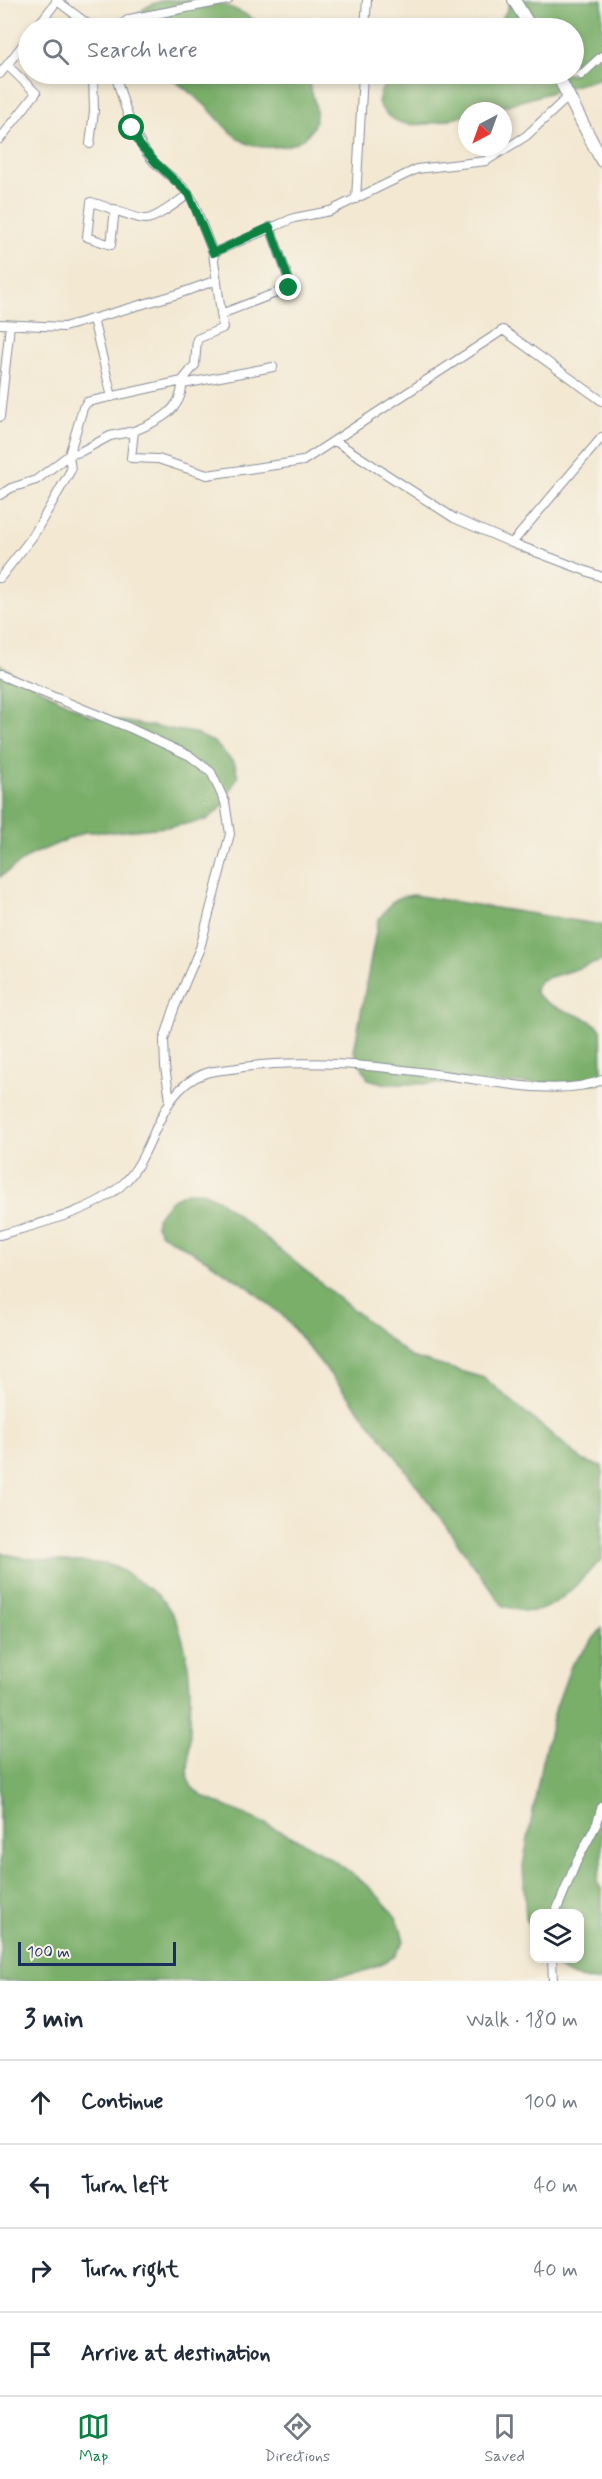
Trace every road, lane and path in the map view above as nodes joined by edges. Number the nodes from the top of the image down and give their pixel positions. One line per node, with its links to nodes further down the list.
1 (228, 0): 7 (street)
2 (367, 0): 8 (street)
3 (514, 0): 9 (street)
4 (57, 1): 5 (street); 6 (street)
5 (44, 18)
6 (80, 18)
7 (134, 18)
8 (366, 18)
9 (525, 18)
10 (18, 51): 12 (street)
11 (602, 56): 13 (street)
12 (7, 65): 14 (street); 15 (street)
13 (584, 72)
14 (0, 74)
15 (18, 76)
16 (27, 84): 22 (street)
17 (93, 84): 23 (street)
18 (118, 84): 25 (street)
19 (362, 84): 26 (street)
20 (562, 84): 21 (street)
21 (569, 96): 24 (street); 26 (street)
22 (0, 139)
23 (90, 144)
24 (602, 161)
25 (189, 194): 27 (street); 29 (street)
26 (356, 199): 28 (street)
27 (115, 209): 27 (street)
28 (270, 227): 29 (street); 31 (street)
29 (213, 253): 30 (street)
30 (217, 280): 31 (street); 32 (street)
31 (221, 314): 35 (street)
32 (93, 319): 33 (street); 36 (street)
33 (5, 325): 38 (street)
34 (273, 367): 35 (street)
35 (182, 383): 36 (street); 39 (street)
36 (112, 397): 42 (street)
37 (602, 401): 41 (street)
38 (0, 417)
39 (134, 431): 41 (street); 42 (street)
40 (602, 437): 44 (street)
41 (335, 441): 44 (street)
42 (69, 455): 43 (street); 46 (street)
43 (0, 495)
44 (512, 543): 45 (street)
45 (602, 576)
46 (0, 578)
47 (0, 675): 49 (street)
48 (602, 1080): 49 (street)
49 (170, 1100): 50 (street)
50 (0, 1236)
51 (602, 1806): 52 (street)
52 (557, 1909)
53 (552, 1963): 54 (street)
54 (553, 1981)

